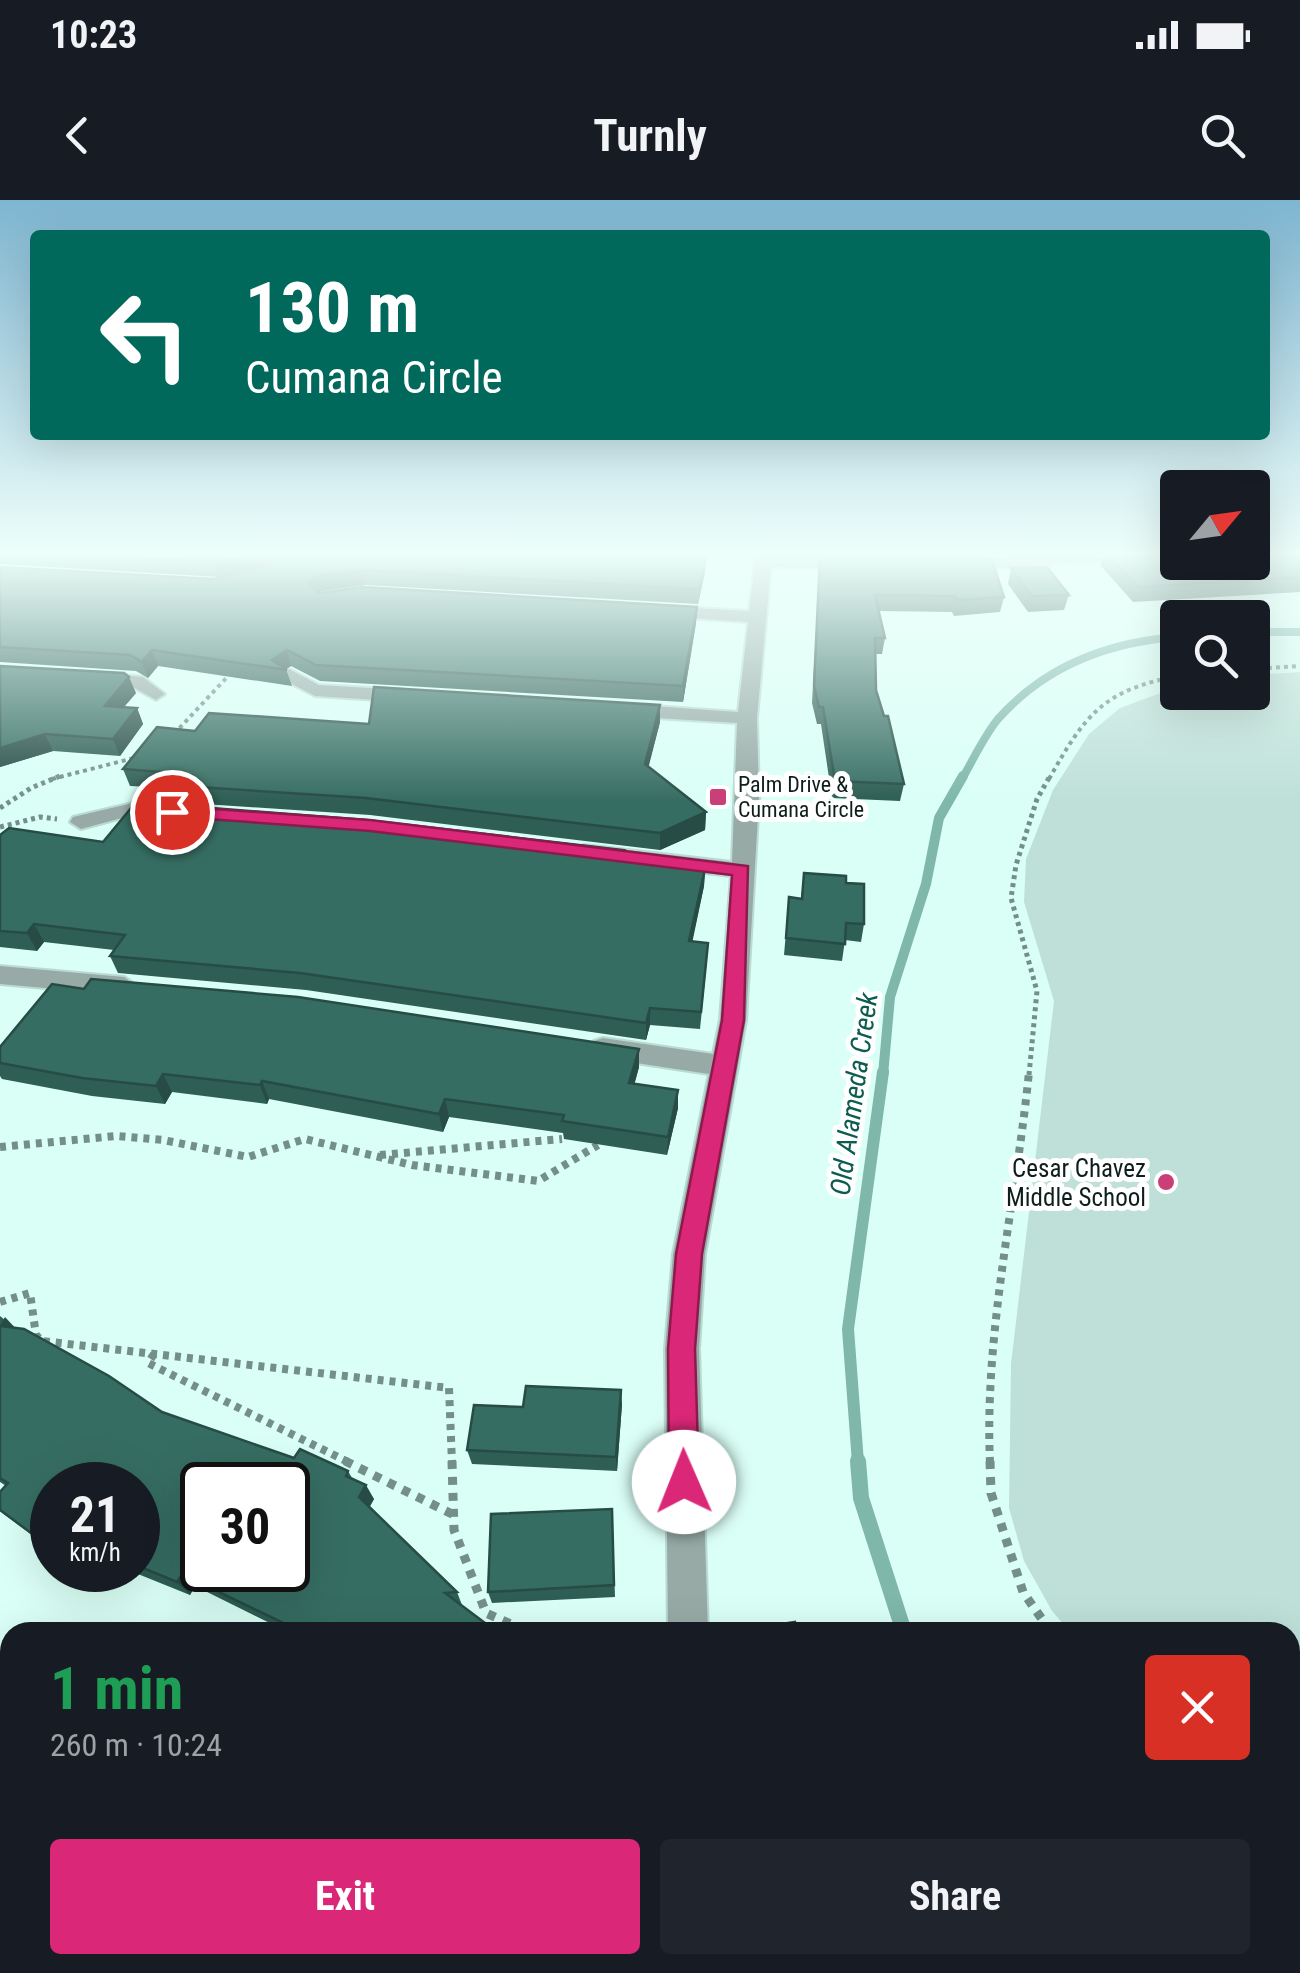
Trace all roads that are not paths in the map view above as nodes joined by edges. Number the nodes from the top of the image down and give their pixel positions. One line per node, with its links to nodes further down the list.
1 (756, 636): 7 (street)
2 (289, 675): 5 (street)
3 (78, 677): 4 (street)
4 (156, 694)
5 (433, 698)
6 (610, 709): 7 (street)
7 (747, 718): 11 (street)
8 (192, 813): 9 (street)
9 (81, 822)
10 (560, 850): 11 (street)
11 (742, 870): 15 (street)
12 (0, 975): 13 (street)
13 (153, 989)
14 (581, 1045): 15 (street)
15 (725, 1066): 16 (street)
16 (688, 1622)

